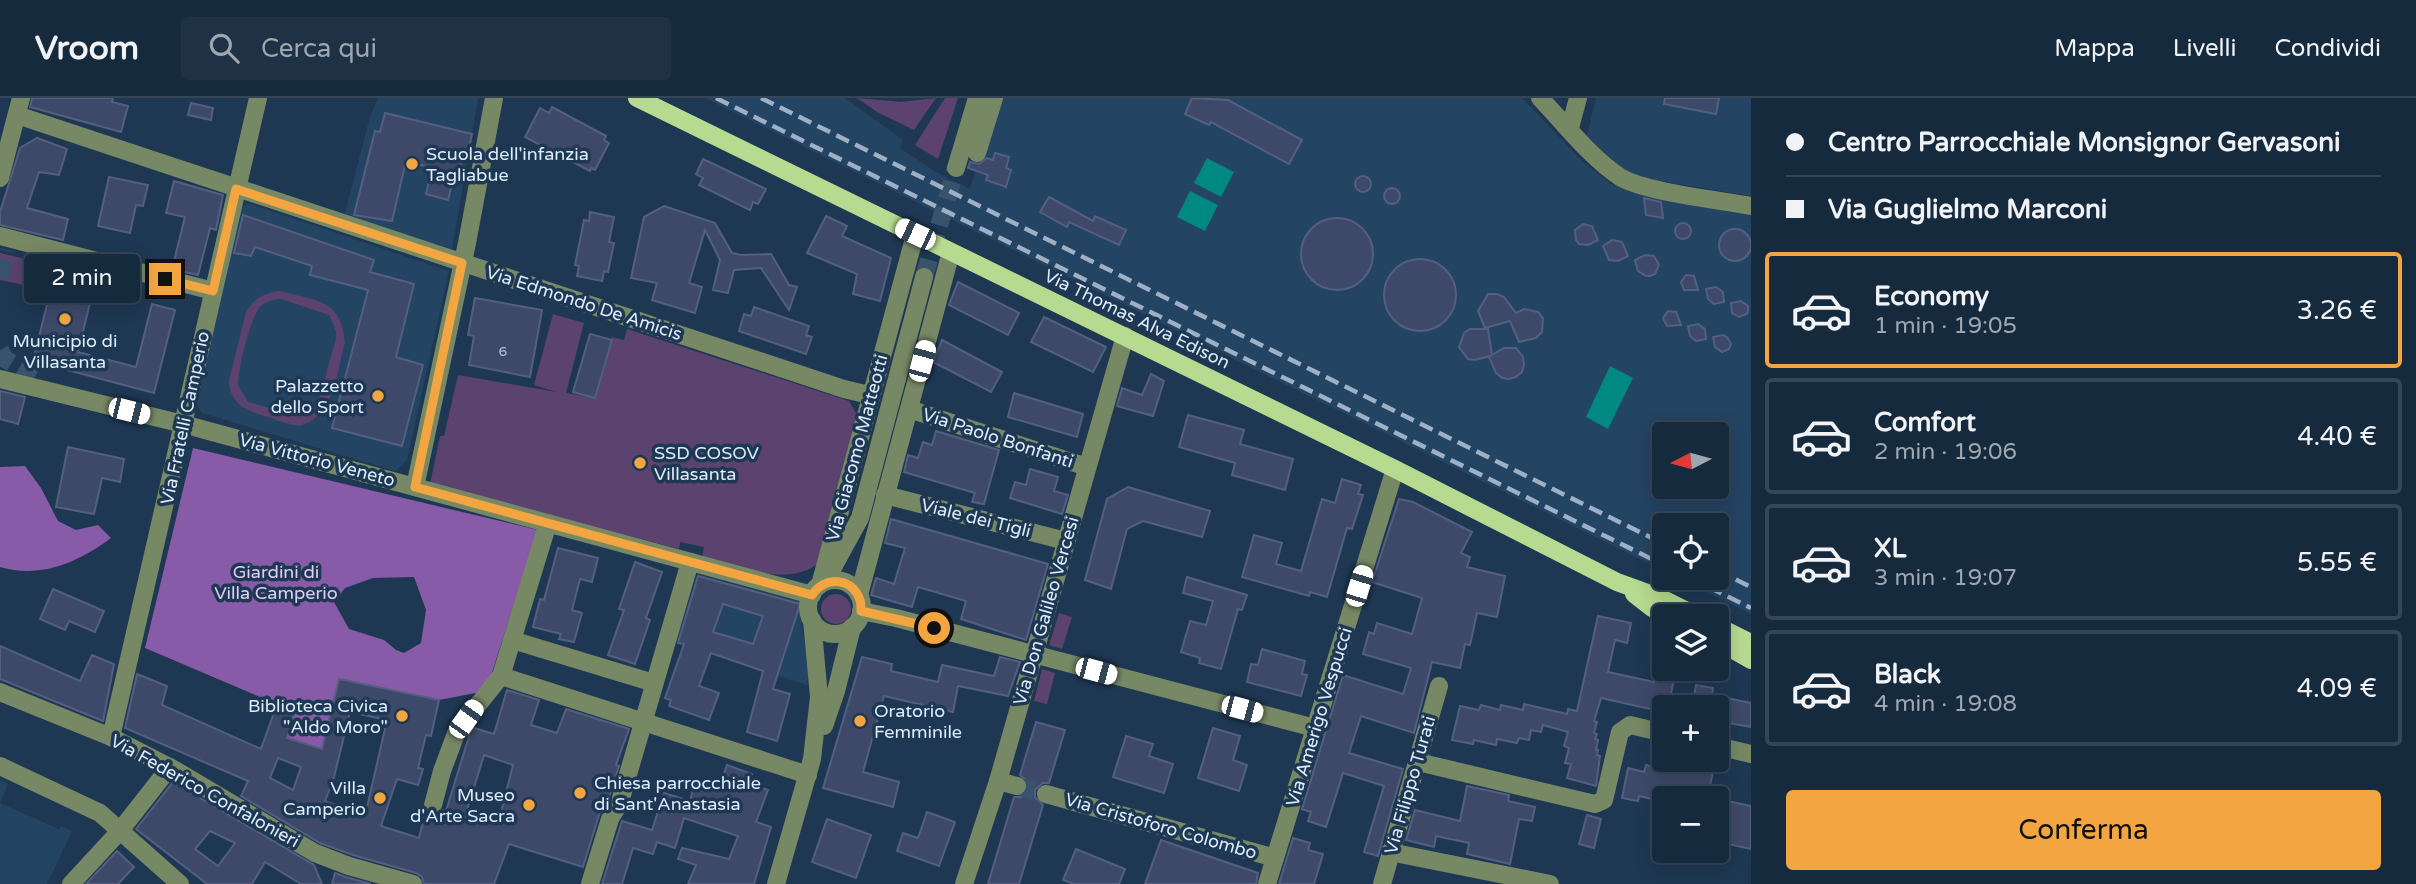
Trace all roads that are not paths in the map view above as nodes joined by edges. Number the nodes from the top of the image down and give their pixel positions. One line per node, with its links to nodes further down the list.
1 (258, 98): 13 (street, Via Fratelli Camperio)
2 (494, 98): 18 (street)
3 (637, 98): 15 (main road, Via Thomas Alva Edison)
4 (977, 98): 11 (street)
5 (994, 98): 10 (street)
6 (1539, 98): 9 (street)
7 (1578, 98): 9 (street)
8 (19, 107): 12 (street); 13 (street, Via Edmondo De Amicis)
9 (1570, 128): 14 (street)
10 (977, 153)
11 (956, 168)
12 (0, 178)
13 (236, 189): 18 (street, Via Edmondo De Amicis); 20 (street, Via Fratelli Camperio)
14 (1751, 206)
15 (915, 234): 17 (main road, Via Thomas Alva Edison); 24 (street, Via Giacomo Matteotti)
16 (4, 243): 20 (street)
17 (951, 252): 21 (main road, Via Thomas Alva Edison); 26 (street, Via Giacomo Matteotti)
18 (462, 263): 24 (street, Via Edmondo De Amicis); 30 (street)
19 (924, 276): 32 (street, Via Giacomo Matteotti)
20 (213, 291): 27 (street, Via Fratelli Camperio)
21 (1125, 336): 28 (street, Via Don Galileo Vercesi); 29 (main road, Via Thomas Alva Edison)
22 (0, 379): 25 (street, Via Vittorio Veneto)
23 (42, 381): 25 (street)
24 (873, 391): 37 (street, Via Giacomo Matteotti)
25 (92, 402): 27 (street, Via Vittorio Veneto)
26 (909, 409): 28 (street, Via Paolo Bonfanti); 31 (street, Via Giacomo Matteotti)
27 (183, 424): 30 (street, Via Vittorio Veneto); 55 (street, Via Fratelli Camperio)
28 (1087, 467): 34 (street, Via Don Galileo Vercesi)
29 (1395, 469): 36 (main road, Via Thomas Alva Edison); 53 (street, Via Amerigo Vespucci)
30 (415, 487): 33 (street, Via Vittorio Veneto)
31 (886, 495): 34 (street, Viale dei Tigli); 40 (street, Via Giacomo Matteotti)
32 (860, 518): 37 (street, Via Giacomo Matteotti); 40 (street, Via Giacomo Matteotti)
33 (548, 523): 35 (street, Via Vittorio Veneto); 43 (street)
34 (1066, 541): 46 (street, Via Don Galileo Vercesi)
35 (690, 562): 37 (street, Via Vittorio Veneto); 49 (street)
36 (1617, 582): 38 (main road, Via Thomas Alva Edison); 39 (main road, Via Thomas Alva Edison)
37 (816, 590): 40 (street); 41 (street)
38 (1673, 604)
39 (1652, 608)
40 (857, 611): 41 (street); 46 (street); 61 (street, Via Giacomo Matteotti)
41 (812, 620): 61 (street, Via Giacomo Matteotti)
42 (1729, 632): 44 (main road)
43 (512, 640): 48 (street); 49 (street)
44 (1751, 643)
45 (1729, 648): 47 (main road)
46 (1034, 655): 53 (street); 62 (street, Via Don Galileo Vercesi)
47 (1751, 660)
48 (501, 676): 52 (street); 65 (street)
49 (654, 683): 52 (street)
50 (1439, 686): 58 (street, Via Filippo Turati)
51 (0, 692): 55 (street, Via Federico Confalonieri)
52 (645, 721): 61 (street); 72 (street)
53 (1315, 728): 68 (street, Via Amerigo Vespucci)
54 (1652, 730): 58 (street)
55 (111, 737): 60 (street, Via Federico Confalonieri)
56 (1729, 749): 57 (street)
57 (1751, 754)
58 (1418, 762): 67 (street, Via Filippo Turati)
59 (0, 766): 66 (street)
60 (170, 767): 66 (street); 71 (street, Via Federico Confalonieri)
61 (810, 767): 73 (street, Via Giacomo Matteotti)
62 (998, 781): 63 (street); 74 (street, Via Don Galileo Vercesi)
63 (1017, 786)
64 (1046, 794): 68 (street, Via Cristoforo Colombo)
65 (433, 805)
66 (119, 832): 69 (street); 70 (street)
67 (1390, 852): 76 (street, Via Filippo Turati); 77 (street)
68 (1275, 858): 75 (street, Via Amerigo Vespucci)
69 (71, 884)
70 (180, 884)
71 (412, 884)
72 (590, 884)
73 (776, 884)
74 (964, 884)
75 (1267, 884)
76 (1382, 884)
77 (1550, 884)

